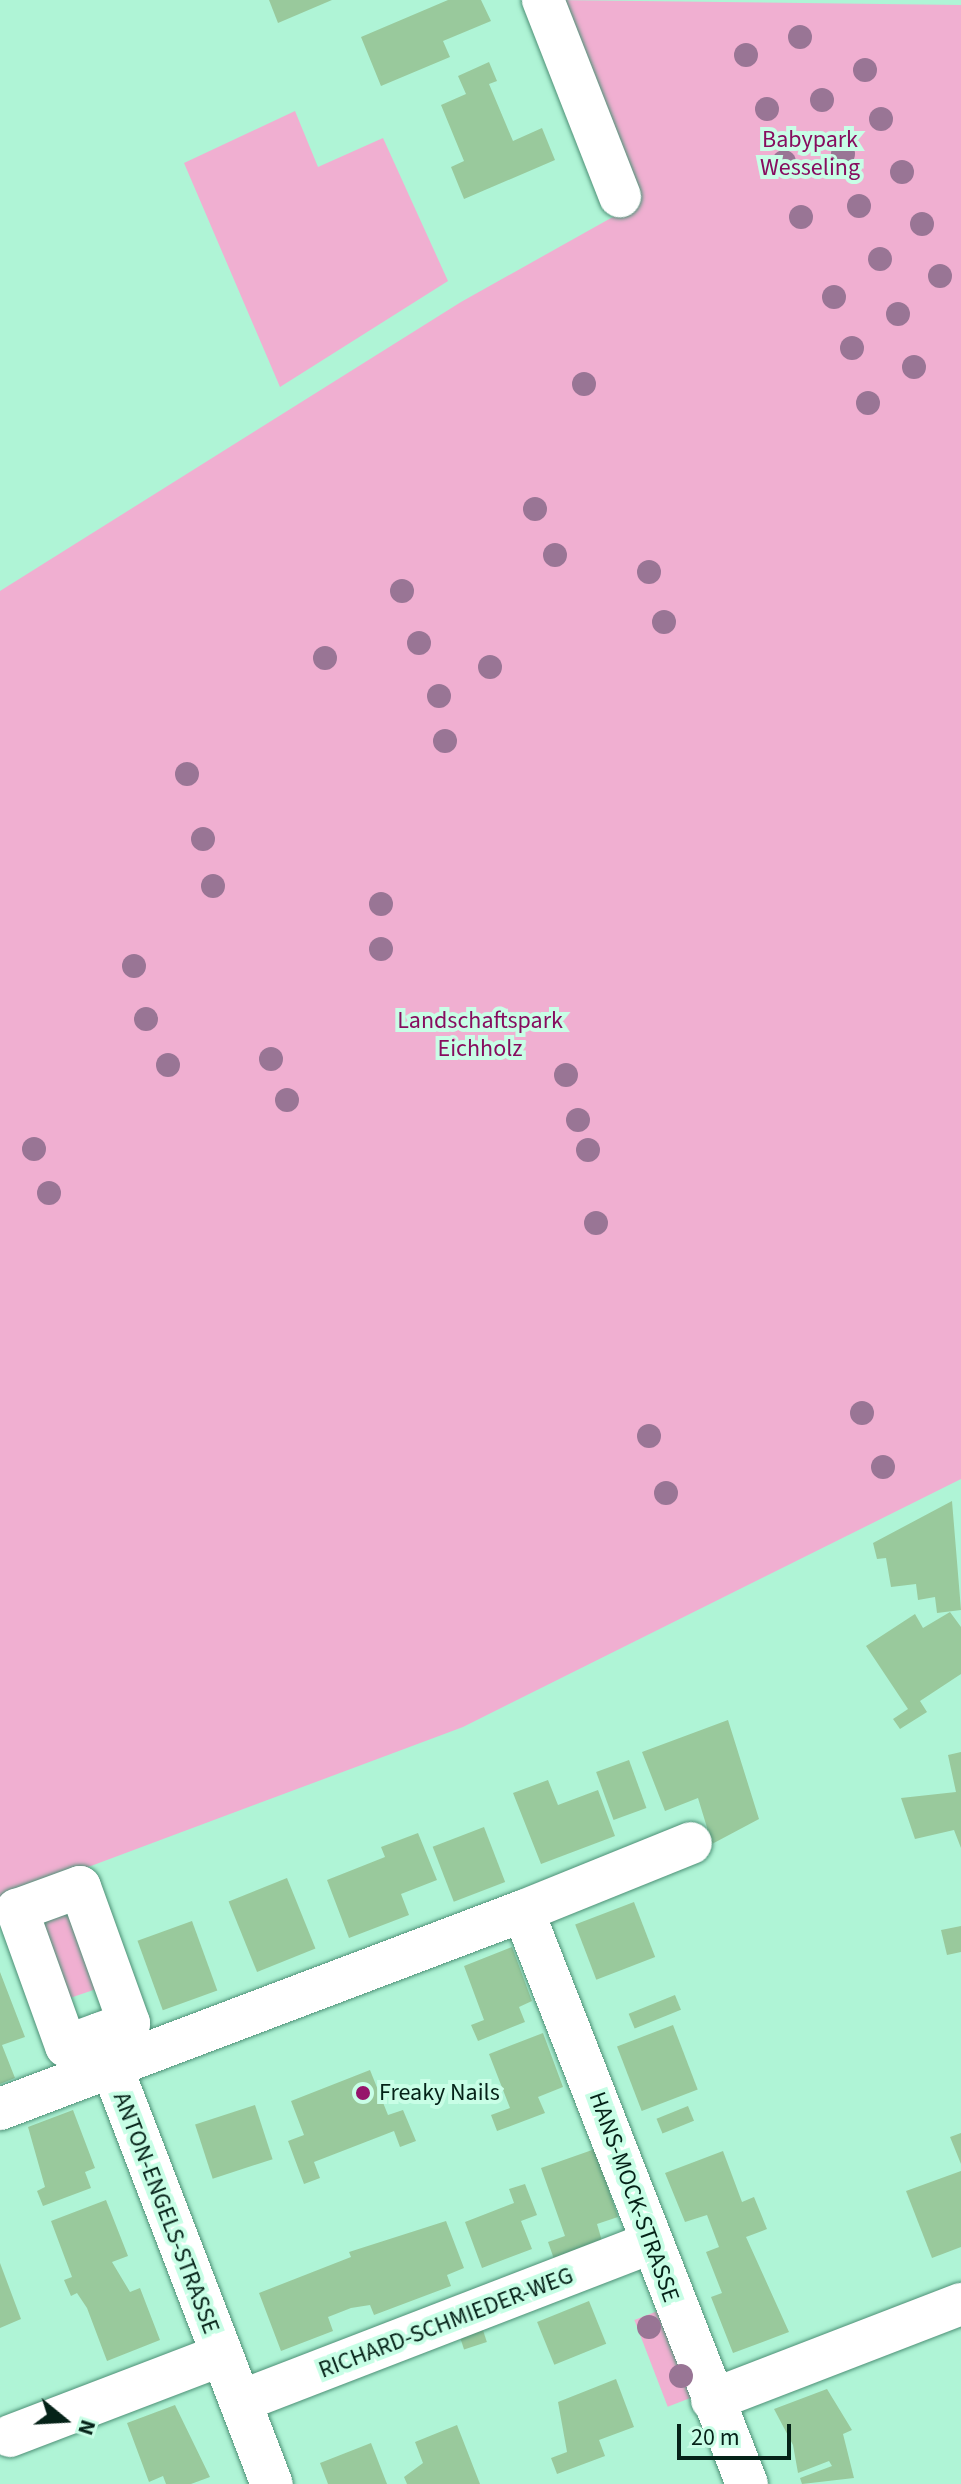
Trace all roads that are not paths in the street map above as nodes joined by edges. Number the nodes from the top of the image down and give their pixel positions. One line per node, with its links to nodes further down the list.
1 (543, 0): 2 (street)
2 (620, 196)
3 (691, 1843): 4 (street)
4 (523, 1911): 5 (street); 7 (street, HANS-MOCK-STRASSE)
5 (105, 2052): 6 (street, ANTON-ENGELS-STRASSE); 9 (street, ANTON-ENGELS-STRASSE)
6 (0, 2109)
7 (650, 2243): 10 (street, HANS-MOCK-STRASSE); 11 (street, RICHARD-SCHMIEDER-WEG)
8 (961, 2304): 10 (street)
9 (220, 2356): 11 (street, ANTON-ENGELS-STRASSE); 12 (street, ANTON-ENGELS-STRASSE)
10 (712, 2400): 14 (street, HANS-MOCK-STRASSE)
11 (241, 2401): 13 (street, ANTON-ENGELS-STRASSE)
12 (10, 2436)
13 (272, 2484)
14 (747, 2484)

